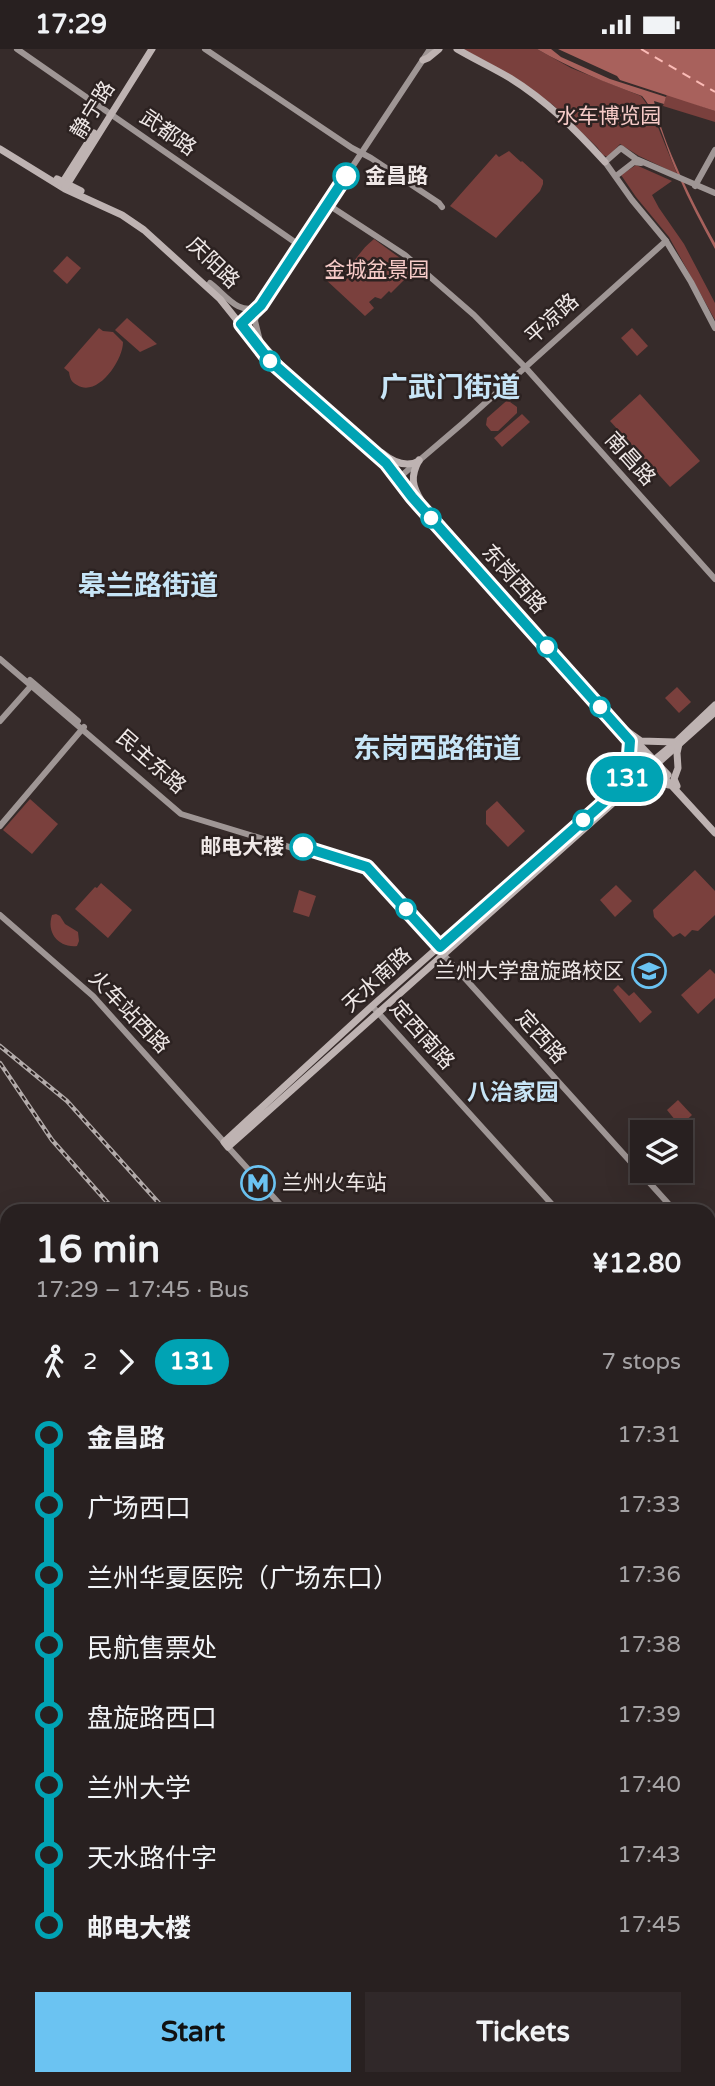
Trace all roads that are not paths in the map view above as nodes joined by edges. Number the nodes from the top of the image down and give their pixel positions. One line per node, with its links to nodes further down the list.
1 (19, 49): 10 (main road, 武都路)
2 (146, 49): 10 (main road, 静宁路)
3 (152, 49): 10 (main road, 静宁路)
4 (205, 49): 13 (main road)
5 (211, 49): 13 (main road)
6 (430, 49): 9 (main road)
7 (439, 49): 9 (main road)
8 (456, 49): 15 (main road)
9 (423, 60): 13 (main road)
10 (110, 112): 19 (main road, 静宁路); 24 (main road, 武都路)
11 (0, 146): 19 (main road, 庆阳路)
12 (715, 150): 16 (main road)
13 (361, 153): 13 (main road); 22 (main road)
14 (715, 156): 16 (main road)
15 (605, 162): 17 (main road); 18 (main road)
16 (706, 170): 20 (main road)
17 (616, 176): 18 (main road); 23 (main road)
18 (676, 177): 20 (main road)
19 (64, 185): 25 (main road, 庆阳路); 33 (main road, 庆阳路)
20 (695, 185): 21 (main road)
21 (715, 195)
22 (328, 203): 24 (main road); 30 (main road, 南昌路)
23 (666, 241): 28 (main road); 30 (main road, 平凉路)
24 (299, 245): 26 (main road)
25 (210, 283): 26 (main road); 27 (main road, 庆阳路)
26 (259, 307): 27 (main road); 29 (main road)
27 (243, 322): 29 (main road, 庆阳路)
28 (715, 328)
29 (260, 341): 31 (main road, 庆阳路)
30 (523, 365): 32 (main road, 平凉路); 35 (main road, 南昌路)
31 (379, 450): 32 (main road); 33 (main road, 庆阳路)
32 (419, 460): 33 (main road, 平凉路); 34 (main road)
33 (400, 477): 34 (main road, 东岗西路); 47 (main road, 东岗西路)
34 (426, 508): 45 (main road, 东岗西路)
35 (715, 579)
36 (0, 654): 40 (main road)
37 (0, 659): 38 (main road)
38 (31, 686): 40 (main road); 42 (main road)
39 (715, 705): 48 (main road)
40 (58, 707): 43 (main road, 民主东路); 44 (main road, 民主东路)
41 (715, 712): 48 (main road)
42 (0, 721)
43 (75, 724): 44 (main road, 民主东路); 46 (main road)
44 (83, 728): 46 (main road); 55 (main road, 民主东路)
45 (627, 731): 48 (main road); 49 (main road, 东岗西路)
46 (76, 737): 52 (main road)
47 (630, 741): 49 (main road, 东岗西路); 50 (main road)
48 (678, 743): 49 (main road, 天水南路); 51 (main road)
49 (654, 763): 50 (main road, 天水南路); 51 (main road, 东岗西路)
50 (630, 784): 51 (main road); 55 (main road, 天水南路)
51 (676, 787): 53 (main road, 东岗西路)
52 (0, 826)
53 (715, 831)
54 (0, 918): 57 (main road, 火车站西路)
55 (442, 950): 56 (main road, 天水南路); 58 (main road, 定西路); 62 (main road, 定西路)
56 (375, 1010): 57 (main road, 天水南路); 61 (main road, 定西南路)
57 (226, 1144): 60 (main road, 火车站西路)
58 (630, 1156)
59 (654, 1183): 63 (main road, 定西路)
60 (280, 1204)
61 (552, 1204)
62 (671, 1204)
63 (671, 1204)

